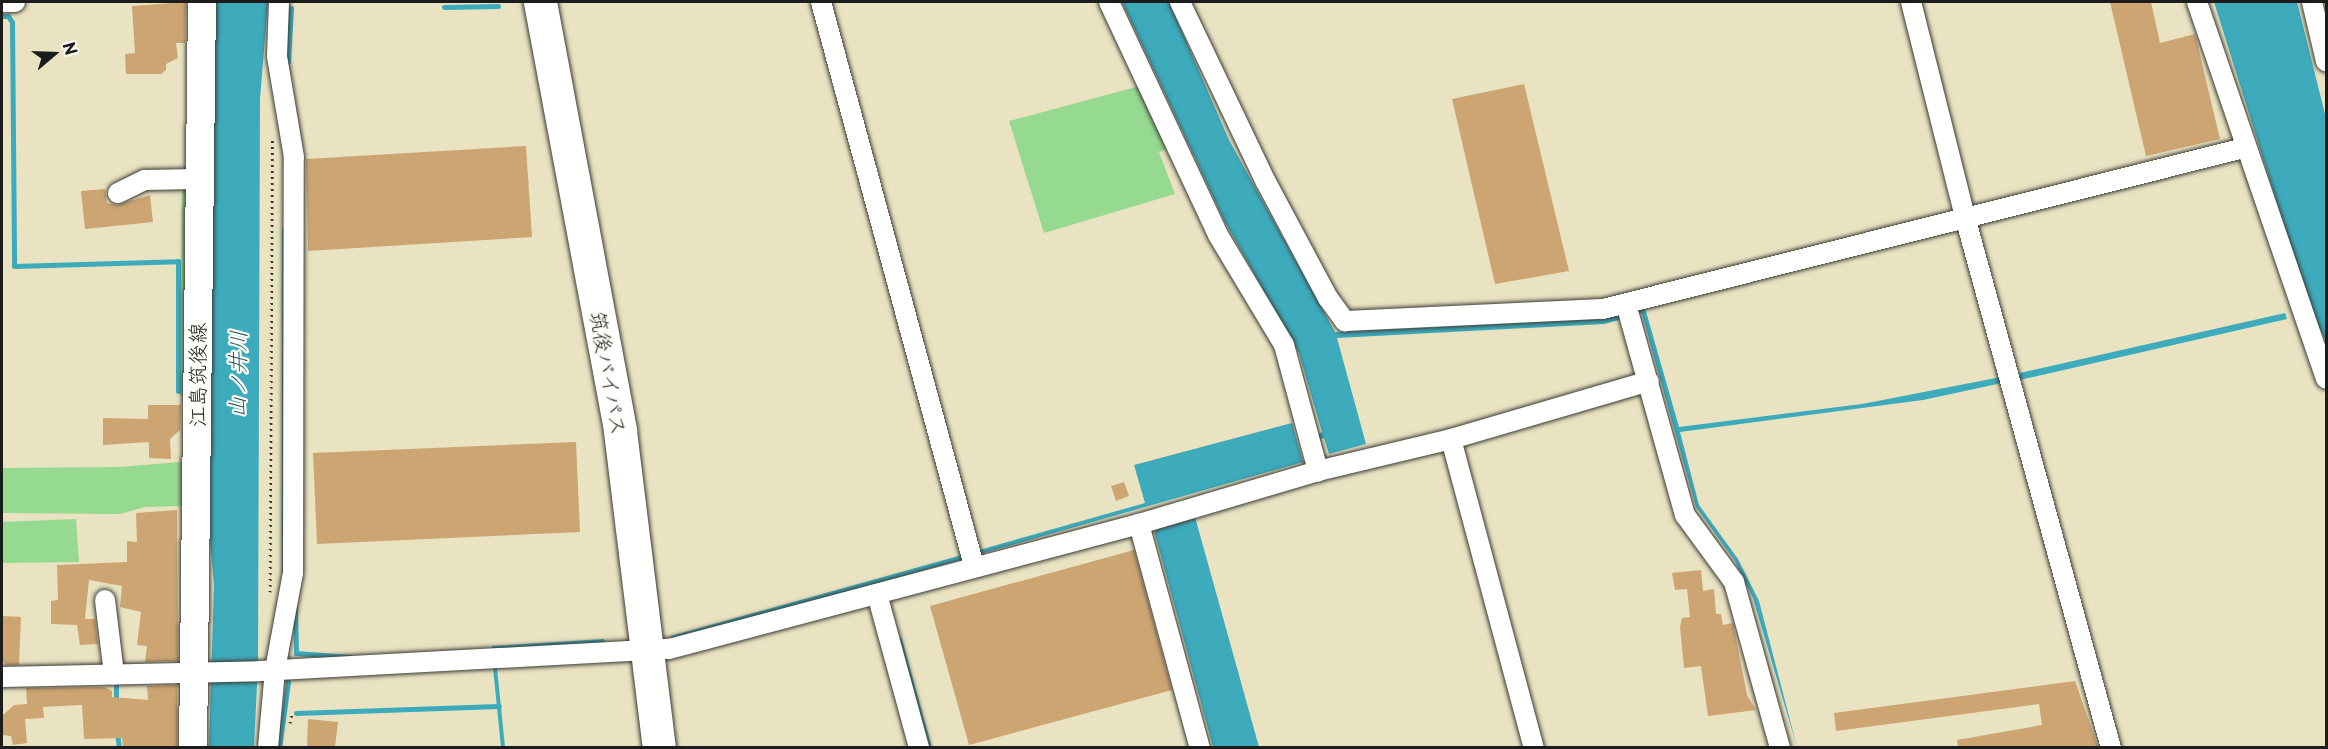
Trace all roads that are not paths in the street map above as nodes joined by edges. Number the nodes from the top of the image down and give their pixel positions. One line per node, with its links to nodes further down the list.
1 (2, 2): 2 (street)
2 (15, 2)
3 (202, 2): 15 (main road, 江島筑後線)
4 (279, 2): 28 (street)
5 (523, 2): 27 (highway, 筑後バイパス)
6 (540, 2): 27 (highway, 筑後バイパス)
7 (820, 2): 24 (street)
8 (1109, 2): 22 (street)
9 (1180, 2): 18 (street)
10 (1911, 2): 17 (street)
11 (2197, 2): 14 (street)
12 (2312, 2): 13 (street)
13 (2326, 61)
14 (2244, 148): 17 (street); 19 (street)
15 (197, 179): 16 (street); 29 (main road, 江島筑後線)
16 (118, 193)
17 (1965, 217): 18 (street); 40 (street)
18 (1626, 304): 20 (street)
19 (2326, 379)
20 (1649, 381): 21 (street); 39 (street)
21 (1451, 439): 22 (street); 38 (street)
22 (1318, 471): 23 (street)
23 (1144, 522): 24 (street); 37 (street)
24 (974, 566): 25 (street)
25 (877, 594): 27 (street); 36 (street)
26 (105, 600): 30 (street)
27 (640, 651): 28 (street); 34 (highway, 筑後バイパス); 35 (highway, 筑後バイパス)
28 (267, 671): 29 (street); 33 (street)
29 (197, 672): 30 (street); 32 (main road, 江島筑後線)
30 (114, 674): 31 (street)
31 (2, 677)
32 (193, 747)
33 (268, 747)
34 (640, 747)
35 (659, 747)
36 (919, 747)
37 (1200, 747)
38 (1534, 747)
39 (1780, 747)
40 (2112, 747)

